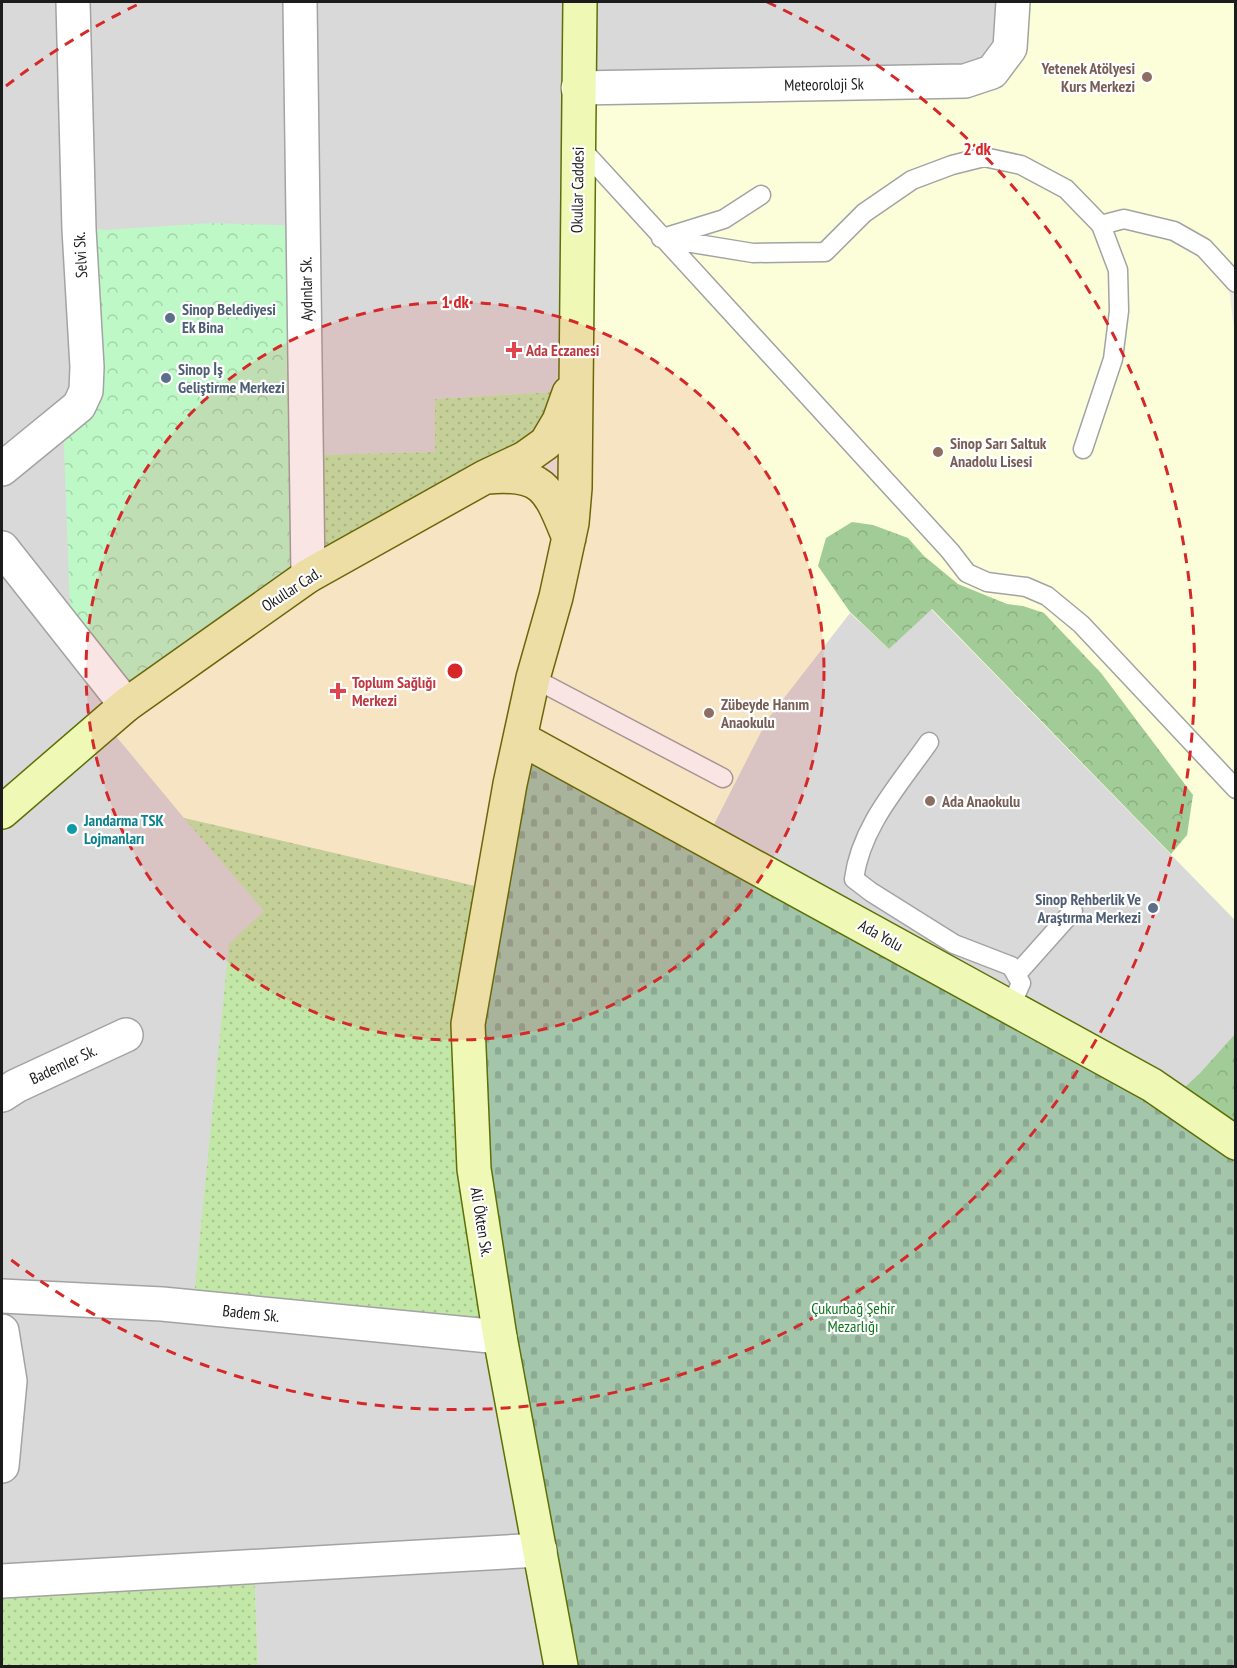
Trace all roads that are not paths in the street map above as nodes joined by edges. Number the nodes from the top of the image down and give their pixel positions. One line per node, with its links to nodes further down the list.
1 (73, 2): 13 (street, Selvi Sk.)
2 (300, 2): 17 (street, Aydınlar Sk.)
3 (579, 2): 5 (street, Okullar Caddesi)
4 (1013, 2): 5 (street, Meteoroloji Sk)
5 (578, 88): 6 (street, Okullar Caddesi)
6 (578, 145): 9 (lane); 11 (street, Okullar Caddesi)
7 (761, 195): 9 (lane)
8 (1101, 225): 9 (lane); 10 (lane); 12 (lane)
9 (661, 238): 23 (lane)
10 (1236, 283)
11 (574, 378): 14 (street, Okullar Cad.); 15 (street, Okullar Caddesi)
12 (1083, 449)
13 (2, 469)
14 (485, 477): 15 (street); 17 (street, Okullar Cad.)
15 (569, 538): 18 (street, Ali Ökten Sk.)
16 (2, 548): 19 (street)
17 (308, 576): 19 (street, Okullar Cad.)
18 (533, 678): 20 (street, Ali Ökten Sk.); 22 (lane)
19 (126, 705): 24 (street, Okullar Cad.)
20 (520, 738): 26 (street, Ada Yolu); 32 (street, Ali Ökten Sk.)
21 (929, 742): 26 (lane)
22 (723, 778)
23 (1236, 789)
24 (2, 812)
25 (1073, 911): 26 (lane)
26 (1014, 991): 29 (street, Ada Yolu)
27 (126, 1035): 28 (street, Bademler Sk.)
28 (2, 1095)
29 (1236, 1143)
30 (2, 1296): 32 (street, Badem Sk.)
31 (2, 1331): 33 (street)
32 (500, 1337): 34 (street, Ali Ökten Sk.)
33 (2, 1466)
34 (540, 1550): 35 (street); 36 (street, Ali Ökten Sk.)
35 (2, 1581)
36 (561, 1666)

